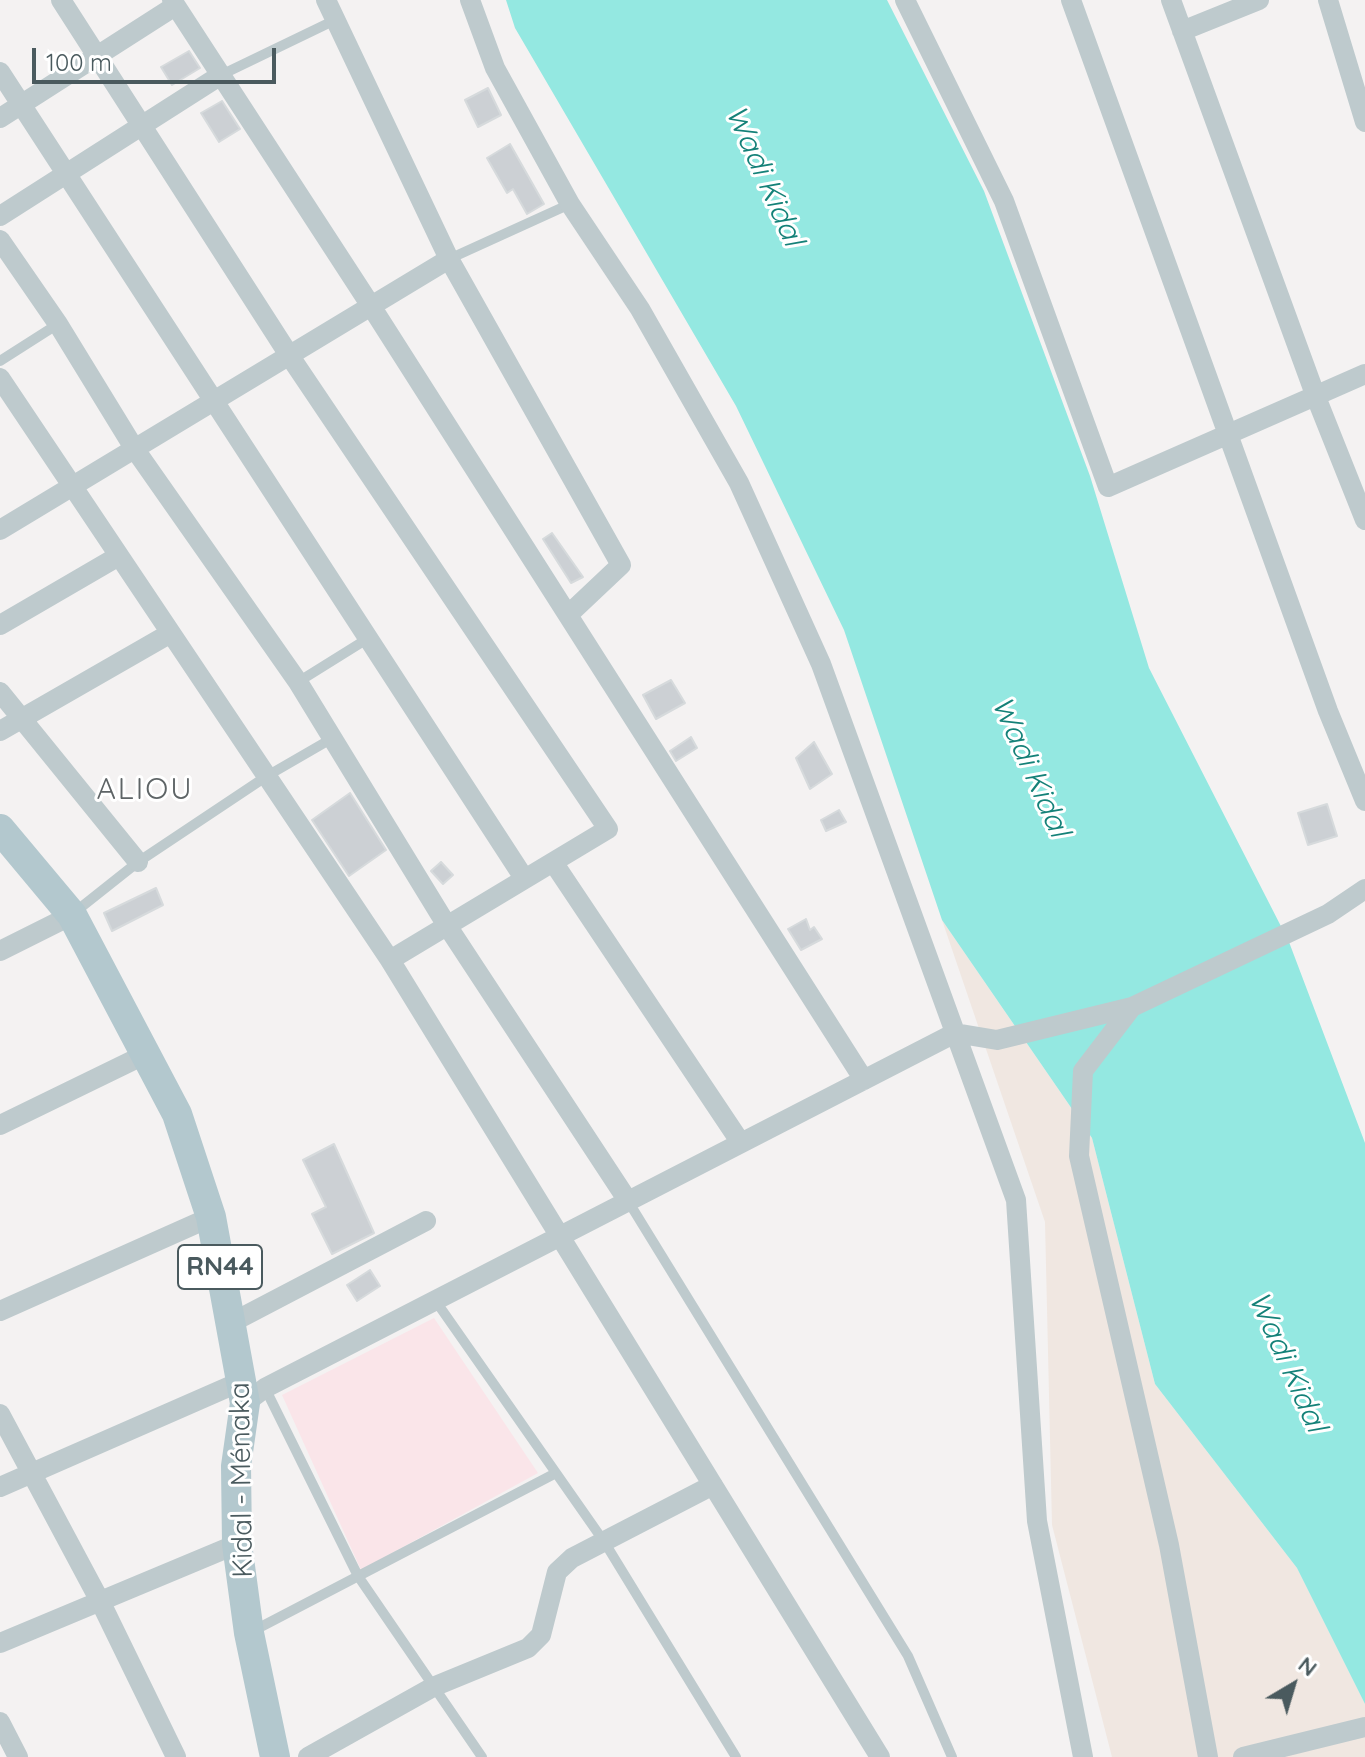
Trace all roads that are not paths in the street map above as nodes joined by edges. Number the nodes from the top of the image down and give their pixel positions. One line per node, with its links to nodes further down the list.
1 (61, 0): 12 (street)
2 (326, 0): 10 (street)
3 (470, 0): 20 (street)
4 (905, 0): 32 (street)
5 (1071, 0): 32 (street)
6 (1171, 0): 11 (street)
7 (1259, 0): 11 (street)
8 (1328, 0): 17 (street)
9 (173, 3): 12 (street); 14 (street)
10 (333, 21): 14 (lane); 23 (street)
11 (1182, 31): 30 (street)
12 (97, 56): 15 (street); 18 (street)
13 (0, 72): 15 (street)
14 (221, 75): 18 (street); 24 (street)
15 (21, 104): 16 (street); 19 (street)
16 (0, 118)
17 (1365, 122)
18 (142, 125): 19 (street); 26 (street)
19 (66, 174): 21 (street); 31 (street)
20 (570, 204): 23 (lane); 59 (street)
21 (0, 216)
22 (0, 240): 25 (street)
23 (449, 259): 24 (street); 38 (street)
24 (371, 306): 26 (street); 38 (street)
25 (58, 324): 27 (lane); 33 (street)
26 (289, 355): 31 (street); 51 (street)
27 (0, 361)
28 (1365, 374): 30 (street)
29 (0, 378): 34 (street)
30 (1316, 397): 32 (street); 35 (street)
31 (215, 399): 33 (street); 41 (street)
32 (1229, 436): 48 (street)
33 (134, 448): 34 (street); 42 (street)
34 (72, 487): 36 (street); 37 (street)
35 (1365, 520)
36 (0, 530)
37 (117, 557): 39 (street); 40 (street)
38 (568, 615): 61 (street)
39 (0, 625)
40 (169, 634): 44 (street); 47 (street)
41 (367, 639): 42 (lane); 52 (street)
42 (298, 682): 46 (street)
43 (0, 692): 44 (street)
44 (22, 720): 45 (street); 50 (street)
45 (0, 731)
46 (331, 739): 47 (lane); 55 (street)
47 (267, 776): 50 (lane); 57 (street)
48 (1365, 801)
49 (5, 842): 54 (main road, Kidal - Ménaka / RN44)
50 (138, 862): 54 (lane)
51 (553, 862): 52 (street); 63 (street)
52 (524, 878): 55 (street)
53 (1365, 889): 58 (street)
54 (72, 915): 56 (street); 60 (main road, Kidal - Ménaka / RN44)
55 (446, 924): 57 (street); 64 (street)
56 (0, 951)
57 (390, 960): 67 (street)
58 (1132, 1007): 59 (street); 95 (street)
59 (955, 1033): 61 (street); 94 (street)
60 (146, 1054): 62 (street); 65 (main road, Kidal - Ménaka / RN44)
61 (864, 1080): 63 (street)
62 (0, 1125)
63 (741, 1143): 64 (street)
64 (628, 1201): 67 (street); 93 (lane)
65 (211, 1217): 69 (street); 70 (main road, Kidal - Ménaka / RN44)
66 (426, 1221): 70 (street)
67 (560, 1236): 68 (street); 75 (street)
68 (435, 1300): 71 (street); 74 (lane)
69 (0, 1311)
70 (231, 1323): 71 (main road, Kidal - Ménaka / RN44)
71 (250, 1390): 73 (street); 78 (main road, Kidal - Ménaka / RN44); 79 (lane)
72 (0, 1414): 73 (street)
73 (32, 1473): 76 (street); 80 (street)
74 (556, 1473): 77 (lane); 79 (lane)
75 (713, 1485): 77 (street); 92 (street)
76 (0, 1487)
77 (605, 1543): 83 (street); 91 (lane)
78 (237, 1544): 80 (street); 81 (main road, Kidal - Ménaka / RN44)
79 (358, 1576): 81 (lane); 83 (lane)
80 (101, 1603): 82 (street); 87 (street)
81 (249, 1633): 88 (main road, Kidal - Ménaka / RN44)
82 (0, 1643)
83 (433, 1687): 89 (street); 90 (lane)
84 (0, 1722): 86 (street)
85 (1365, 1727): 96 (street)
86 (18, 1757)
87 (176, 1757)
88 (275, 1757)
89 (308, 1757)
90 (482, 1757)
91 (736, 1757)
92 (880, 1757)
93 (952, 1757)
94 (1083, 1757)
95 (1208, 1757)
96 (1243, 1757)

